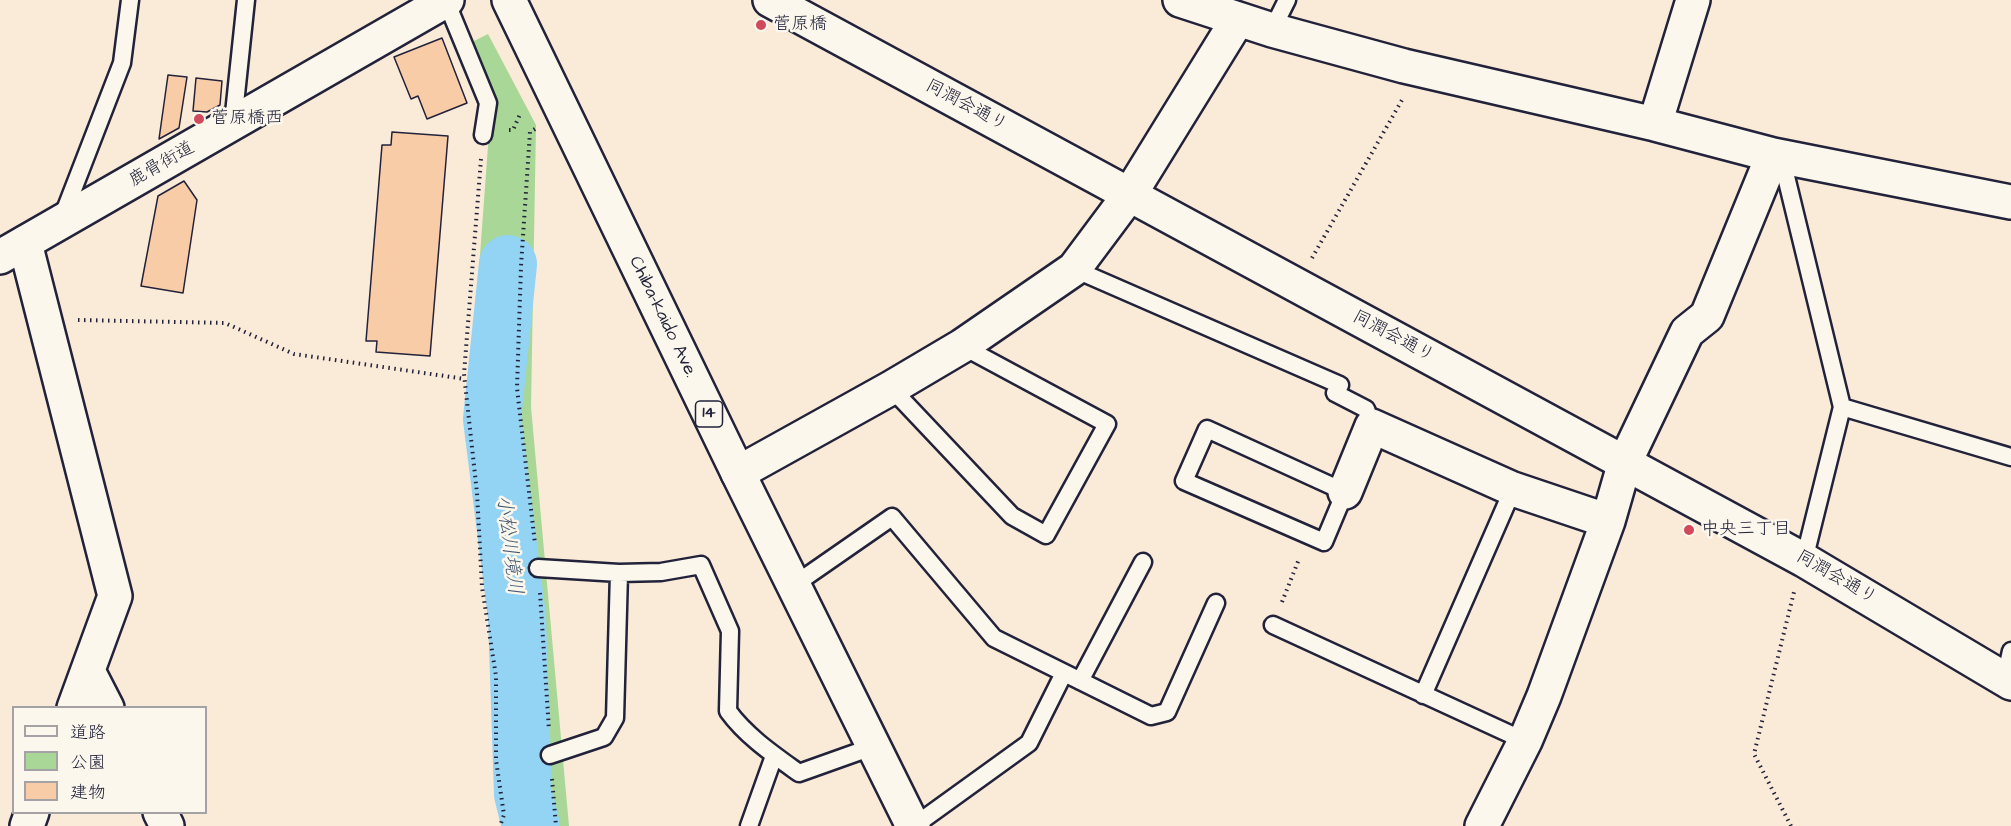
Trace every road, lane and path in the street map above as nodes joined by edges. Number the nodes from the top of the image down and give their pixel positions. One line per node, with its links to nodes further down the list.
1 (130, 0): 21 (lane)
2 (246, 0): 14 (lane)
3 (447, 0): 14 (main road, 鹿骨街道); 17 (lane)
4 (509, 0): 12 (main road, Chiba-kaido Ave. / 14)
5 (770, 0): 19 (main road, 同潤会通り)
6 (1180, 0): 9 (main road)
7 (1287, 0): 10 (lane)
8 (1693, 0): 15 (main road)
9 (1238, 19): 10 (main road); 19 (main road)
10 (1272, 30): 11 (main road)
11 (1404, 66): 15 (main road); 24 (path)
12 (562, 110): 33 (main road, Chiba-kaido Ave. / 14); 40 (path)
13 (521, 112): 16 (path)
14 (233, 124): 21 (main road, 鹿骨街道)
15 (1654, 124): 18 (main road)
16 (513, 130)
17 (483, 135): 27 (path)
18 (1777, 155): 20 (main road); 29 (lane); 32 (main road)
19 (1130, 194): 23 (main road); 24 (main road, 同潤会通り)
20 (2011, 202)
21 (59, 224): 22 (main road, 鹿骨街道)
22 (13, 250): 25 (main road)
23 (1074, 269): 26 (main road); 30 (lane)
24 (1299, 285): 32 (main road, 同潤会通り)
25 (44, 320): 27 (path); 45 (main road)
26 (962, 346): 28 (main road); 28 (lane)
27 (465, 379): 56 (path)
28 (891, 388): 33 (main road)
29 (1842, 408): 31 (lane); 38 (lane)
30 (1372, 426): 34 (main road); 35 (main road)
31 (2011, 457)
32 (1625, 462): 36 (main road); 38 (main road, 同潤会通り)
33 (738, 473): 42 (main road, Chiba-kaido Ave. / 14)
34 (1513, 489): 36 (main road); 49 (lane)
35 (1345, 492): 37 (lane); 37 (lane)
36 (1608, 521): 52 (main road)
37 (1308, 535): 44 (path)
38 (1804, 560): 46 (main road, 同潤会通り); 61 (path)
39 (1143, 562): 48 (lane)
40 (538, 568): 41 (lane); 54 (path)
41 (619, 573): 54 (lane); 55 (lane)
42 (794, 585): 47 (lane); 53 (main road, Chiba-kaido Ave. / 14)
43 (1216, 603): 48 (lane)
44 (1273, 625): 49 (lane)
45 (88, 671): 50 (main road); 51 (main road)
46 (2009, 671)
47 (1064, 673): 48 (lane); 59 (lane)
48 (1080, 681)
49 (1424, 695): 52 (lane)
50 (75, 706)
51 (105, 706)
52 (1526, 741): 60 (main road)
53 (872, 747): 55 (lane); 59 (main road, Chiba-kaido Ave. / 14)
54 (550, 755): 57 (path)
55 (774, 756): 58 (lane)
56 (500, 826)
57 (556, 826)
58 (749, 826)
59 (913, 826)
60 (1482, 826)
61 (1791, 826)

